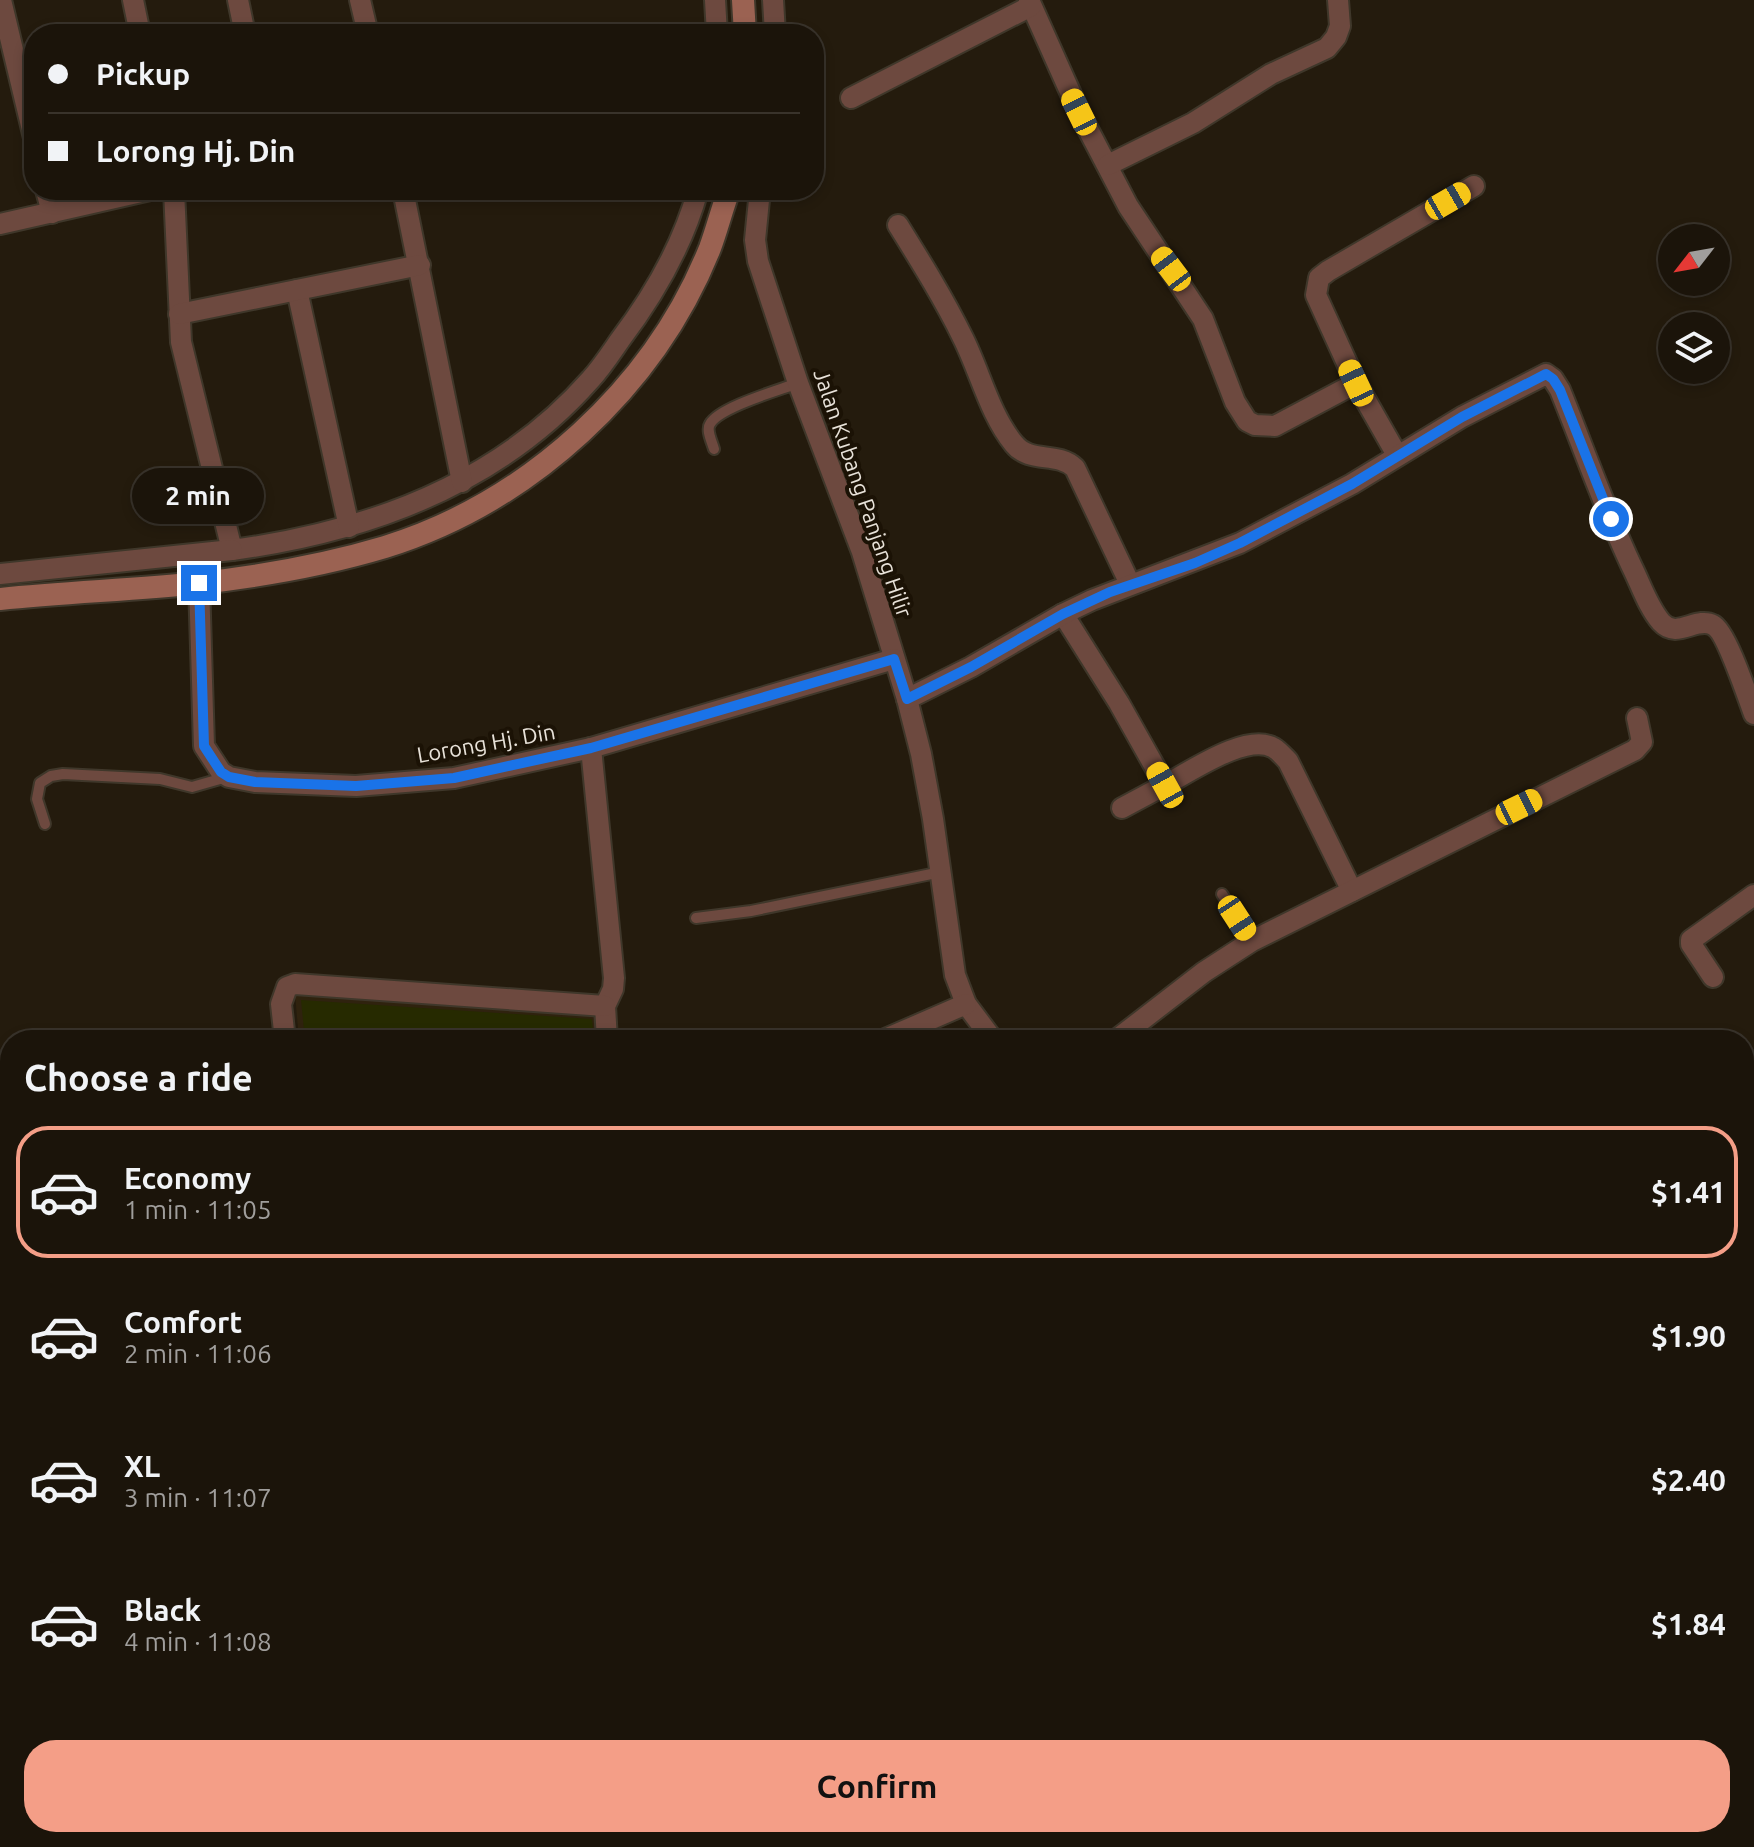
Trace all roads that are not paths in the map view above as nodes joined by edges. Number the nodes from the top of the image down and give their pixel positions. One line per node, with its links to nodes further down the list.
1 (1, 0): 16 (street)
2 (238, 0): 11 (street)
3 (360, 0): 12 (street)
4 (715, 0): 13 (street)
5 (743, 0): 14 (main road)
6 (773, 0): 15 (street)
7 (1338, 0): 18 (street)
8 (139, 1): 10 (street)
9 (1030, 3): 17 (street); 18 (street)
10 (140, 24)
11 (243, 24)
12 (366, 24)
13 (716, 24)
14 (744, 24)
15 (774, 24)
16 (24, 96)
17 (851, 98)
18 (1108, 165): 34 (street)
19 (1474, 186): 34 (street)
20 (49, 200): 27 (street)
21 (107, 200): 27 (street)
22 (174, 200): 32 (street)
23 (405, 200): 30 (street)
24 (695, 200): 37 (street)
25 (726, 200): 41 (main road)
26 (759, 200): 33 (street, Jalan Kubang Panjang Hilir)
27 (52, 213): 28 (street)
28 (0, 224)
29 (898, 225): 42 (street)
30 (420, 265): 31 (street); 37 (street)
31 (297, 290): 32 (street); 38 (street)
32 (179, 314): 39 (street)
33 (798, 383): 35 (lane); 45 (street, Jalan Kubang Panjang Hilir)
34 (1356, 383): 36 (street)
35 (714, 449)
36 (1397, 455): 42 (street); 47 (street)
37 (462, 482): 38 (street)
38 (349, 527): 39 (street)
39 (232, 550): 40 (street)
40 (0, 574)
41 (199, 583): 43 (main road); 50 (street)
42 (1130, 584): 44 (street)
43 (0, 599)
44 (1063, 614): 46 (street); 51 (street)
45 (894, 659): 46 (street, Jalan Kubang Panjang Hilir); 49 (street, Lorong Hj. Din)
46 (907, 699): 54 (street, Jalan Kubang Panjang Hilir)
47 (1754, 714)
48 (1637, 718): 55 (street)
49 (591, 748): 50 (street, Lorong Hj. Din); 62 (street)
50 (229, 777): 53 (lane)
51 (1165, 785): 52 (street); 55 (street)
52 (1122, 808)
53 (45, 824)
54 (941, 872): 58 (lane); 61 (street, Jalan Kubang Panjang Hilir)
55 (1352, 891): 59 (street)
56 (1222, 894): 59 (lane)
57 (1754, 895): 60 (street)
58 (696, 918)
59 (1252, 941): 67 (street)
60 (1713, 977)
61 (966, 1004): 65 (street); 66 (street, Jalan Kubang Panjang Hilir)
62 (605, 1006): 63 (street); 64 (street)
63 (284, 1030)
64 (606, 1030)
65 (906, 1030)
66 (986, 1030)
67 (1129, 1030)

